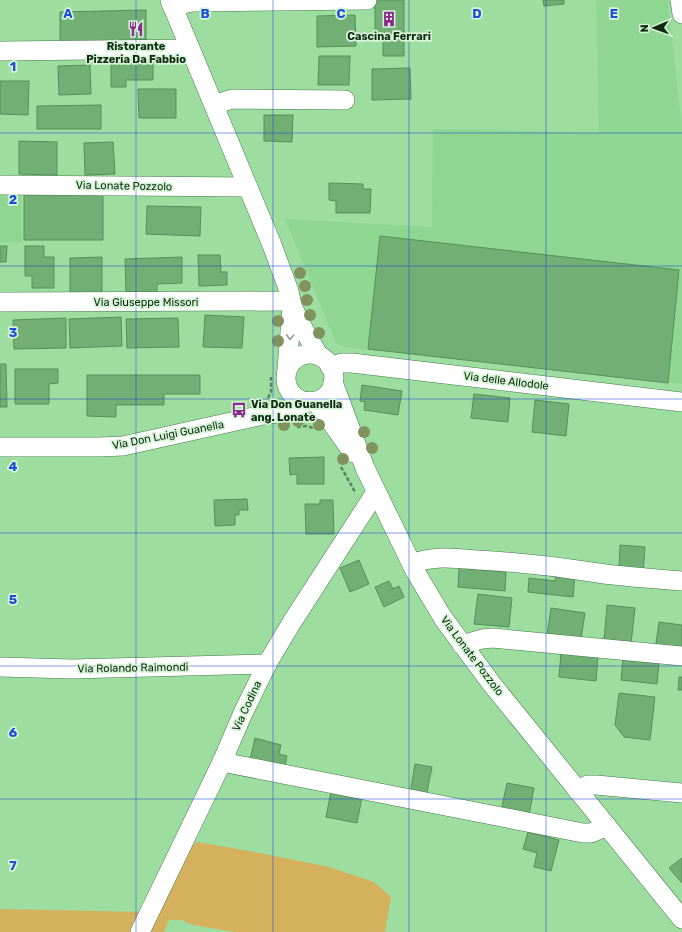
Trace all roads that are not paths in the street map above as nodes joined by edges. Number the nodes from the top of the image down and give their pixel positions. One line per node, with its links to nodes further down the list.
1 (367, 0): 3 (street)
2 (680, 0): 4 (street)
3 (171, 3): 5 (street)
4 (682, 14)
5 (190, 50): 6 (street); 8 (street)
6 (2, 51)
7 (345, 100): 8 (street)
8 (214, 105): 10 (street)
9 (0, 184): 10 (street, Via Lonate Pozzolo)
10 (248, 187): 12 (street)
11 (0, 302): 12 (street, Via Giuseppe Missori)
12 (292, 304): 13 (street); 14 (street, one-way to 14)
13 (327, 368): 14 (street); 15 (street); 16 (street, Via delle Allodole); 19 (street)
14 (287, 375): 15 (street); 17 (street)
15 (312, 401): 17 (street, Via Don Luigi Guanella); 19 (street)
16 (682, 402)
17 (263, 415): 18 (street, Via Don Luigi Guanella)
18 (0, 447)
19 (365, 468): 20 (street, Via Lonate Pozzolo)
20 (376, 492): 21 (street, Via Lonate Pozzolo); 25 (street, Via Codina)
21 (412, 564): 22 (street); 23 (street, Via Lonate Pozzolo)
22 (682, 581)
23 (462, 645): 24 (street); 28 (street, Via Lonate Pozzolo)
24 (682, 656)
25 (267, 664): 26 (street, Via Rolando Raimondi); 27 (street, Via Codina)
26 (0, 667)
27 (222, 762): 30 (street); 32 (street, Via Codina)
28 (578, 790): 29 (street); 30 (street, Via Lonate Pozzolo)
29 (682, 793)
30 (607, 826): 31 (street, Via Lonate Pozzolo)
31 (682, 919)
32 (140, 932)

